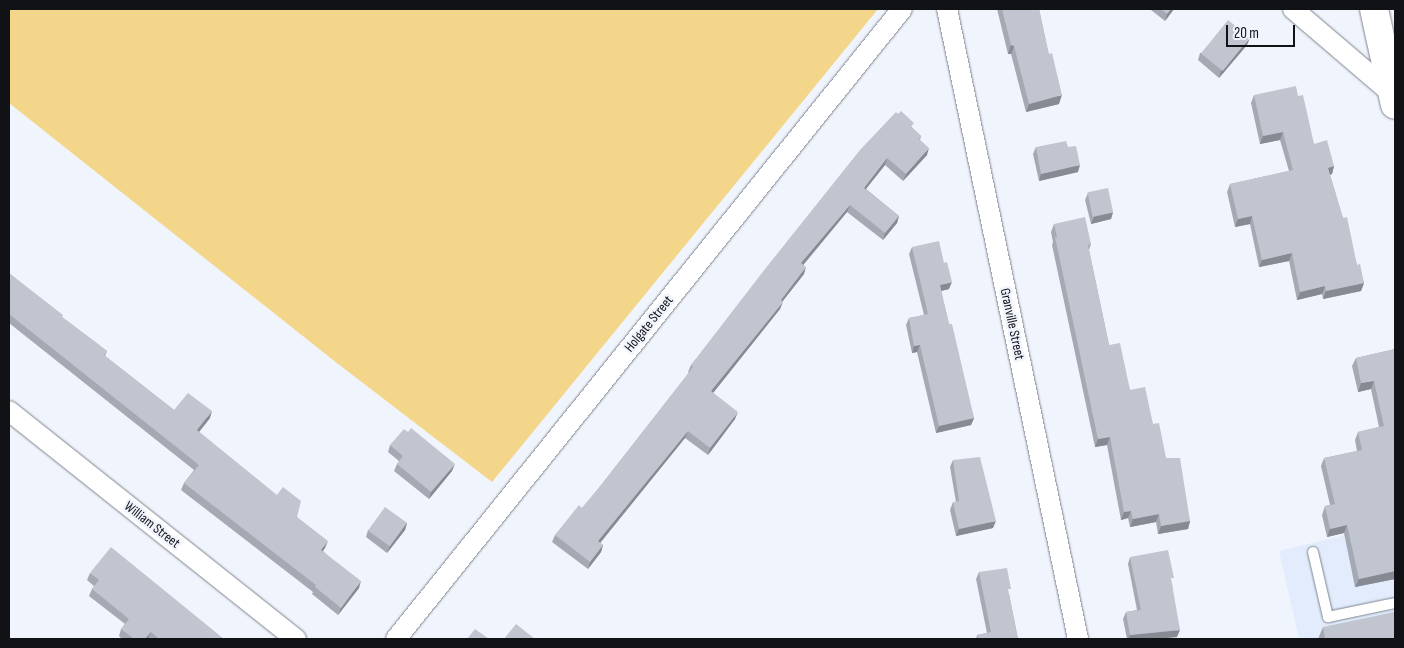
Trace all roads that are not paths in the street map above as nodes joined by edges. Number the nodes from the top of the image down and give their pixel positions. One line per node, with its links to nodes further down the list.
1 (902, 9): 10 (street, Holgate Street)
2 (947, 9): 11 (street, Granville Street)
3 (1293, 9): 5 (street)
4 (1374, 9): 5 (main road)
5 (1395, 98)
6 (9, 411): 9 (street, William Street)
7 (1313, 552): 8 (lane)
8 (1395, 603)
9 (296, 639)
10 (396, 639)
11 (1078, 639)

